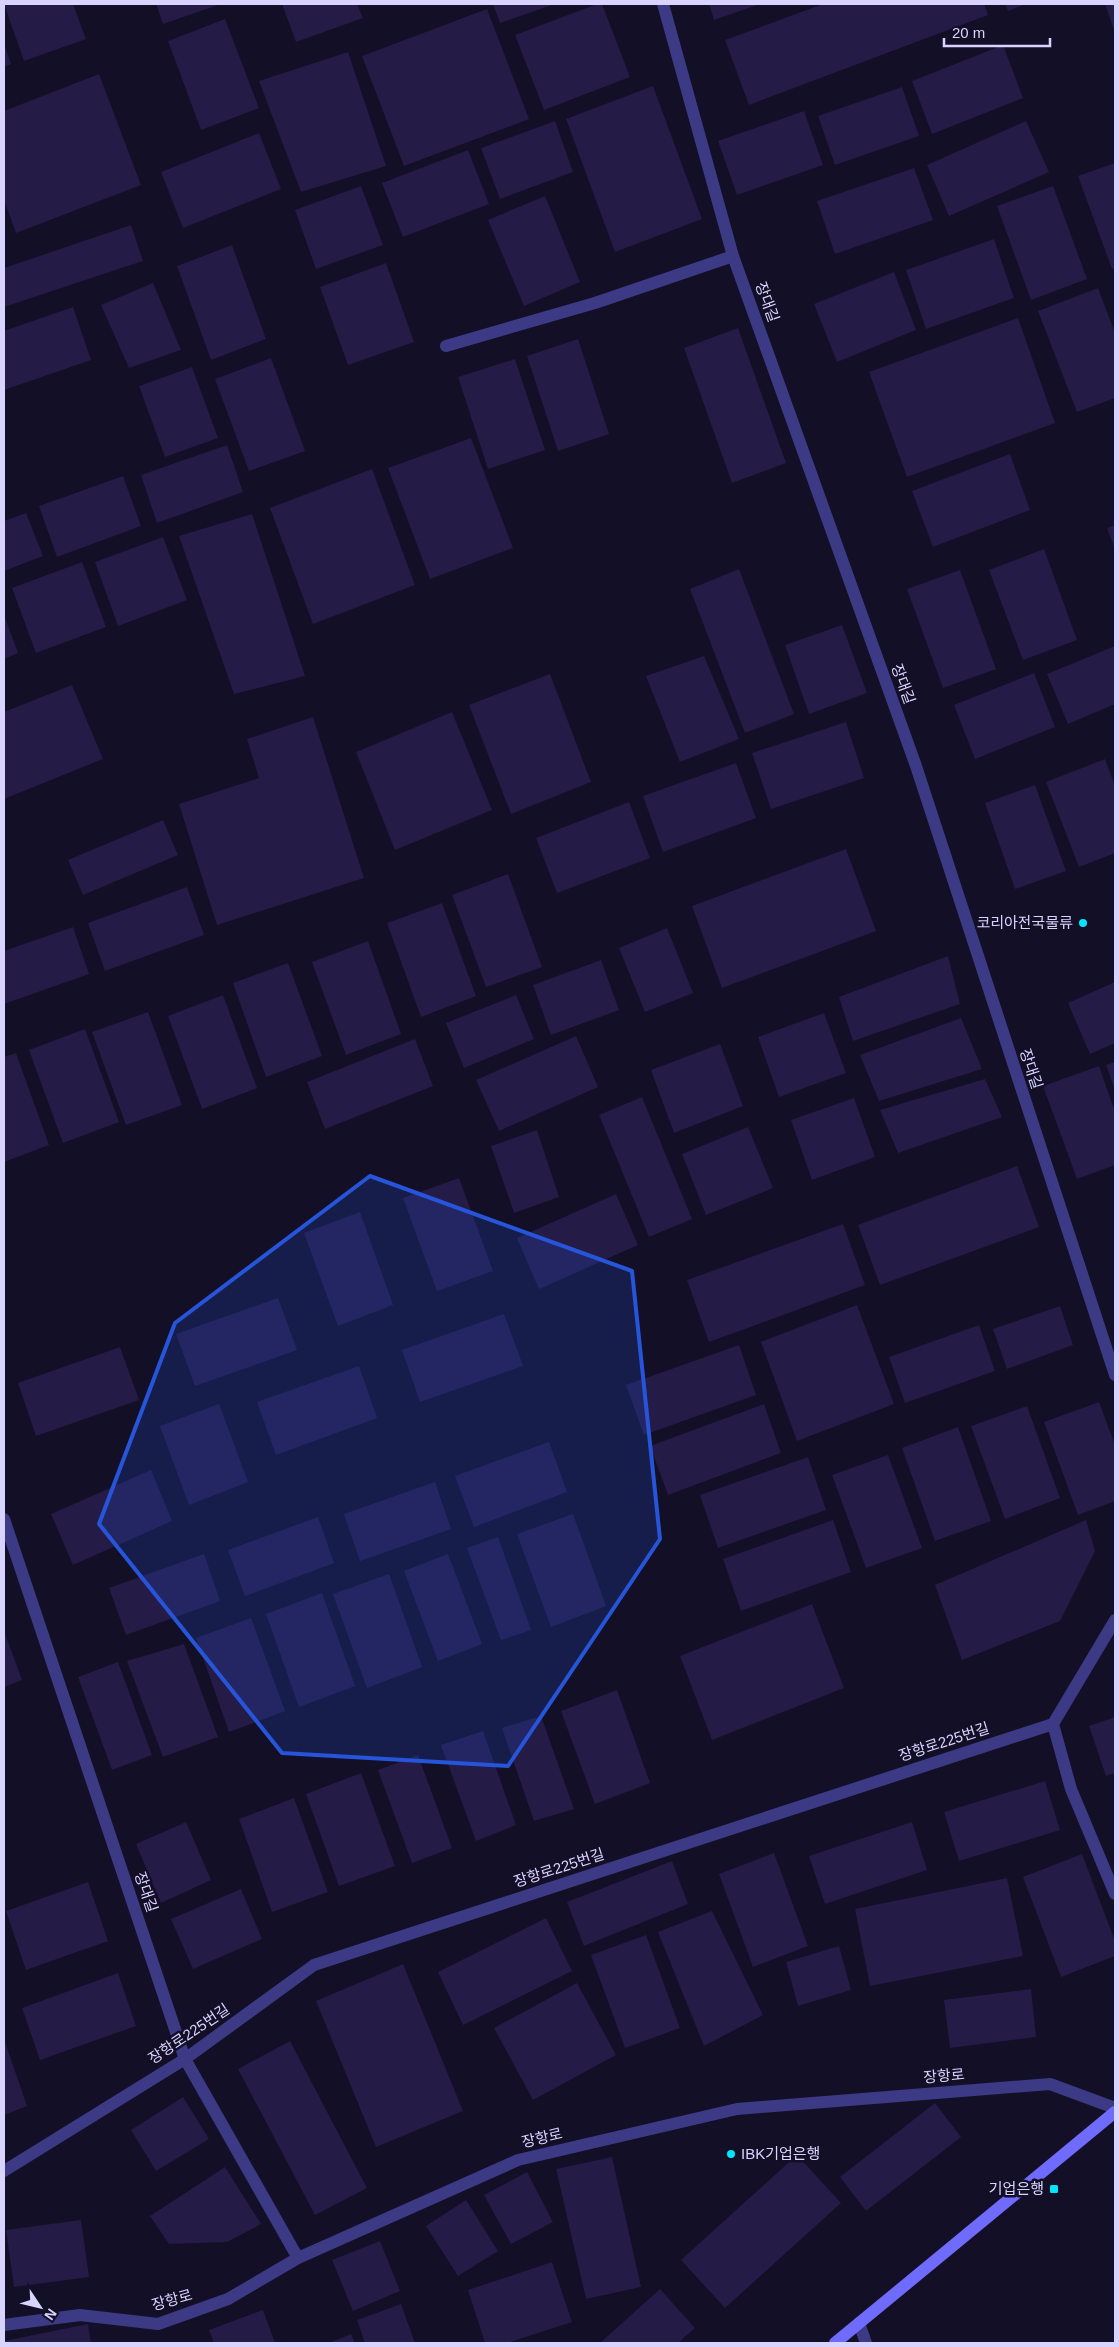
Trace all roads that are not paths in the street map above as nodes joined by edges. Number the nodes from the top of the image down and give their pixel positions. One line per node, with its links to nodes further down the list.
1 (662, 4): 2 (street, 장대길)
2 (733, 256): 3 (street); 4 (street, 장대길)
3 (446, 346)
4 (1115, 1375)
5 (4, 1518): 9 (street, 장대길)
6 (1115, 1620): 7 (street)
7 (1053, 1724): 8 (street); 9 (street, 장항로225번길)
8 (1115, 1894)
9 (185, 2058): 12 (street, 장항로225번길); 13 (street, 장대길)
10 (1115, 2108): 13 (street, 장항로)
11 (1115, 2112): 14 (main road)
12 (4, 2171)
13 (298, 2258): 15 (street, 장항로)
14 (860, 2323): 16 (main road); 17 (street)
15 (4, 2326)
16 (835, 2343)
17 (866, 2343)

